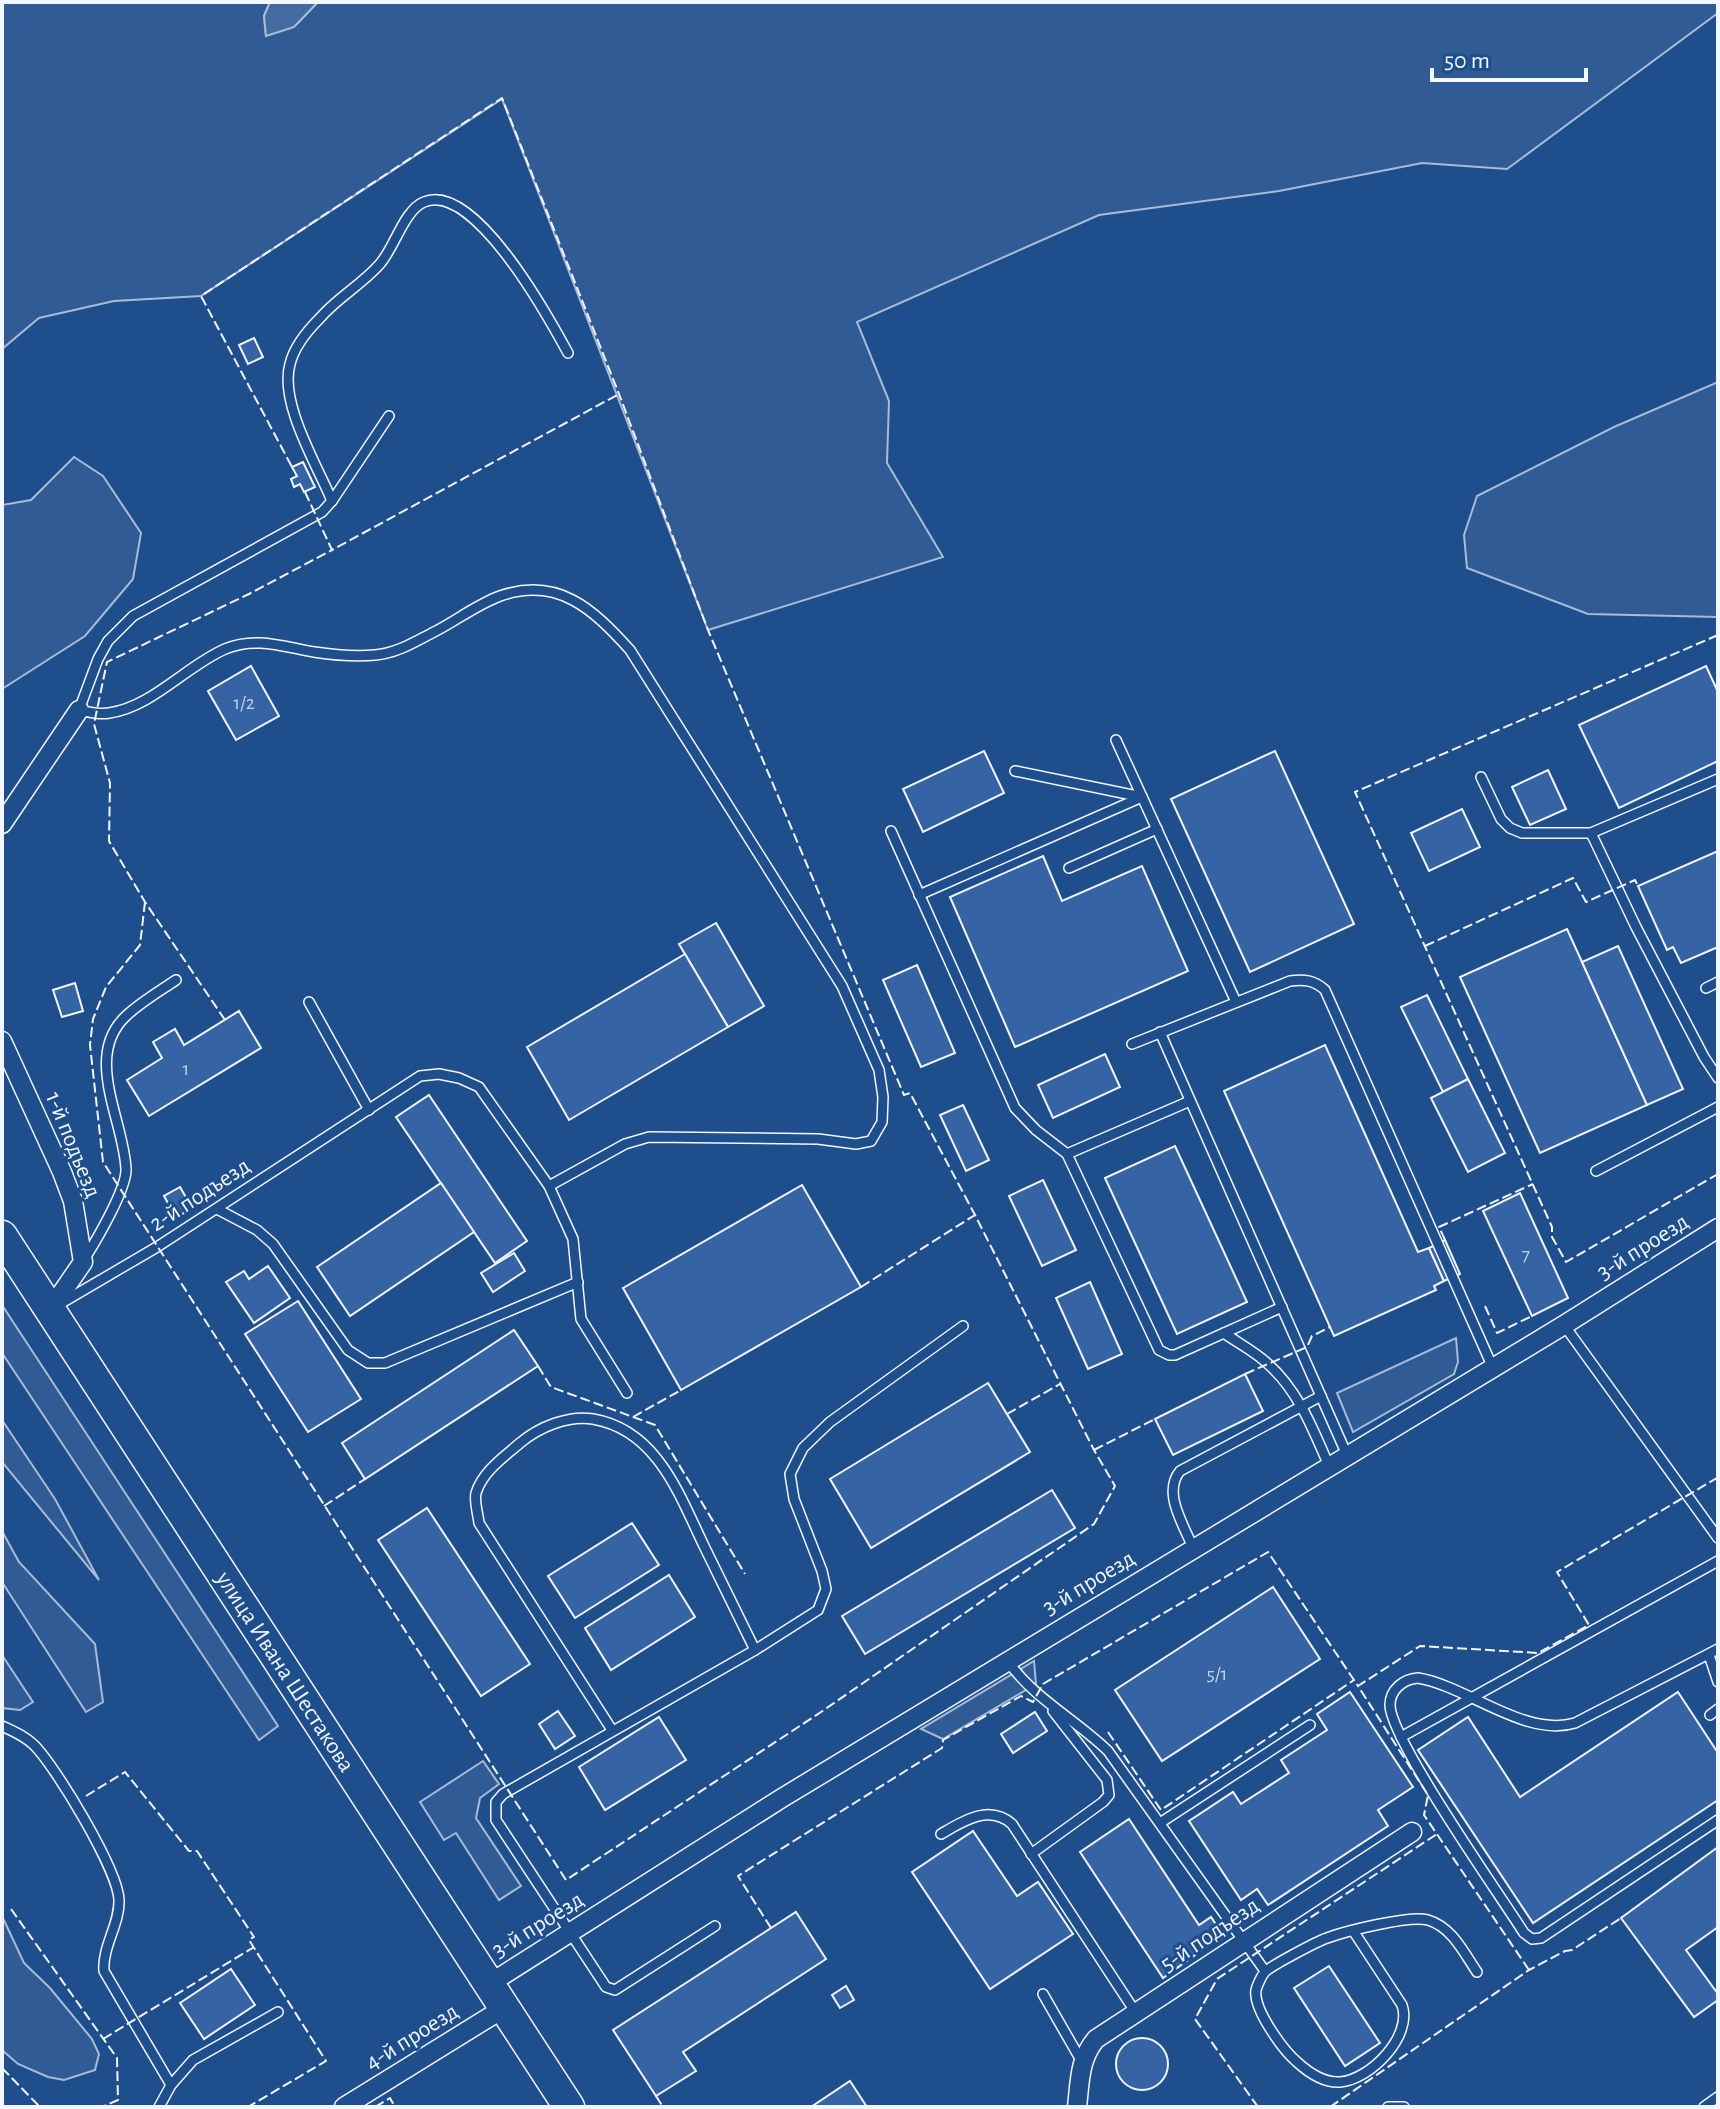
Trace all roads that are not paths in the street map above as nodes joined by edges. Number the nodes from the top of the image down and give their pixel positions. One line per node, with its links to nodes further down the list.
1 (568, 353): 3 (lane)
2 (389, 416): 3 (lane)
3 (332, 501): 4 (lane)
4 (79, 710): 10 (street); 30 (lane)
5 (1116, 740): 9 (lane)
6 (1015, 771): 9 (lane)
7 (1481, 777): 13 (lane)
8 (1718, 779): 13 (lane)
9 (1142, 797): 11 (lane); 15 (lane)
10 (2, 824)
11 (1157, 829): 14 (lane); 20 (lane)
12 (891, 831): 15 (lane)
13 (1591, 833): 24 (lane)
14 (1069, 868)
15 (919, 895): 28 (lane)
16 (176, 980): 34 (lane)
17 (1718, 982): 18 (lane)
18 (1706, 988)
19 (309, 1002): 27 (lane)
20 (1236, 1002): 21 (lane); 41 (lane)
21 (1160, 1032): 23 (lane); 25 (lane)
22 (2, 1041): 34 (street, 1-й подъезд)
23 (1132, 1044)
24 (1717, 1074)
25 (1190, 1101): 28 (lane); 36 (lane)
26 (1718, 1107): 29 (lane)
27 (369, 1110): 30 (lane, 2-й подъезд); 31 (lane, 2-й подъезд)
28 (1067, 1154): 40 (lane)
29 (1596, 1171)
30 (549, 1186): 35 (lane, 2-й подъезд)
31 (217, 1209): 35 (lane); 37 (lane, 2-й подъезд)
32 (1718, 1228): 38 (street, 3-й проезд)
33 (2, 1236): 37 (main road, улица Ивана Шестакова)
34 (83, 1262): 37 (street)
35 (578, 1282): 42 (lane, 2-й подъезд)
36 (1282, 1307): 40 (lane); 43 (lane)
37 (50, 1310): 72 (main road, улица Ивана Шестакова)
38 (1564, 1325): 41 (street, 3-й проезд); 47 (lane)
39 (963, 1326): 50 (lane)
40 (1224, 1333): 44 (lane)
41 (1493, 1368): 45 (street, 3-й проезд)
42 (627, 1393)
43 (1321, 1396): 44 (lane); 45 (lane)
44 (1301, 1406): 46 (lane); 48 (lane)
45 (1347, 1455): 46 (street, 3-й проезд)
46 (1329, 1466): 48 (street, 3-й проезд)
47 (1718, 1537)
48 (1193, 1548): 52 (street, 3-й проезд)
49 (1718, 1561): 54 (lane)
50 (755, 1650): 58 (lane); 58 (lane)
51 (1713, 1652): 53 (lane); 54 (lane)
52 (1007, 1660): 55 (lane); 67 (street, 3-й проезд)
53 (1718, 1682)
54 (1472, 1698): 59 (lane); 59 (lane)
55 (1046, 1702): 61 (lane); 64 (lane)
56 (1310, 1725): 61 (lane)
57 (2, 1726): 76 (lane)
58 (612, 1730): 67 (lane)
59 (1401, 1737): 60 (lane)
60 (1718, 1820)
61 (1160, 1823): 68 (lane)
62 (1412, 1832): 68 (street, 5-й подъезд)
63 (941, 1834): 64 (lane)
64 (1031, 1854): 74 (lane)
65 (715, 1926): 67 (lane)
66 (1354, 1932): 69 (lane); 69 (lane); 70 (lane)
67 (571, 1933): 72 (street, 3-й проезд)
68 (1243, 1940): 69 (lane); 74 (street, 5-й подъезд)
69 (1265, 1971)
70 (1477, 1972)
71 (1043, 1994): 75 (lane)
72 (496, 1996): 79 (street, 4-й проезд); 80 (main road, улица Ивана Шестакова)
73 (278, 2012): 76 (lane)
74 (1136, 2013): 75 (street, 5-й подъезд)
75 (1082, 2062): 81 (street)
76 (171, 2085): 78 (lane)
77 (1718, 2097): 84 (lane)
78 (159, 2107)
79 (344, 2107)
80 (569, 2107)
81 (1077, 2107)
82 (1388, 2107): 83 (lane)
83 (1404, 2107)
84 (1704, 2107)

